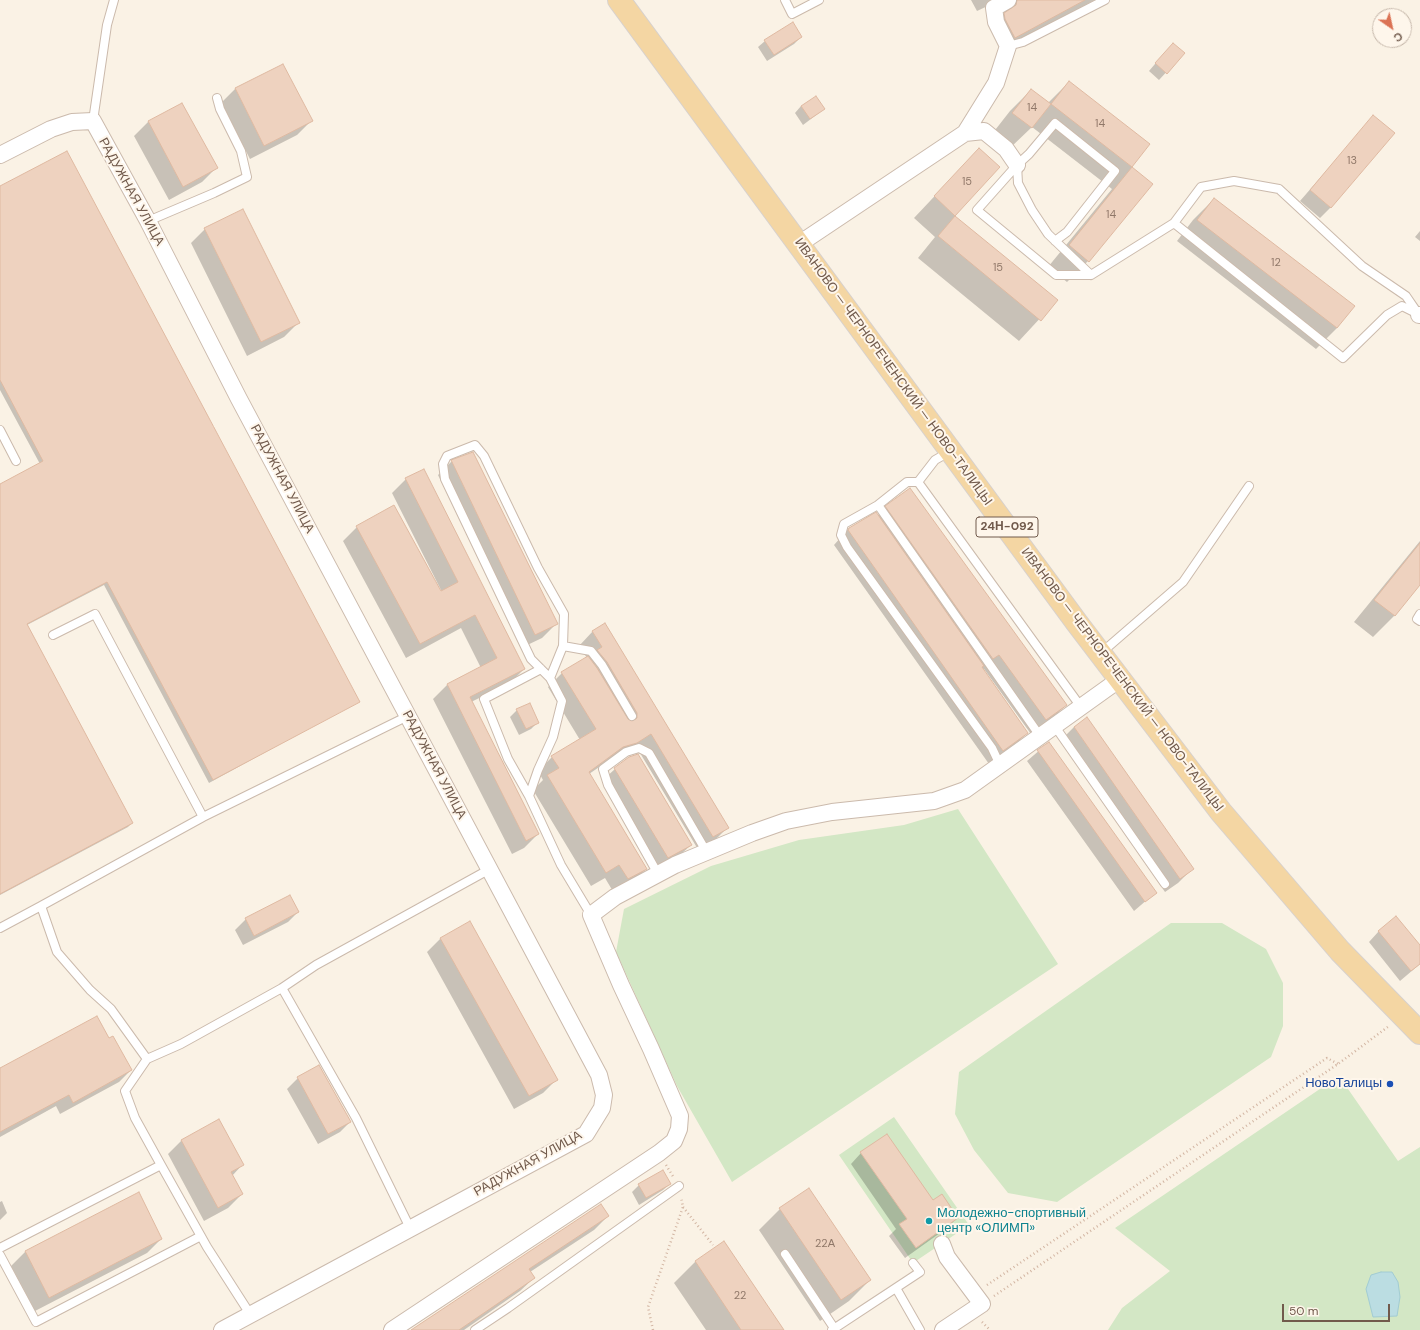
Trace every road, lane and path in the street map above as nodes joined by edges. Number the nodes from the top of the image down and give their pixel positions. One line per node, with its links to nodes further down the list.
1 (114, 0): 9 (lane)
2 (619, 0): 16 (main road, ИВАНОВО — ЧЕРНОРЕЧЕНСКИЙ — НОВО-ТАЛИЦЫ / 24Н-092)
3 (785, 0): 4 (lane)
4 (819, 0)
5 (1008, 0): 7 (street)
6 (1105, 0): 7 (lane)
7 (1008, 46): 10 (street)
8 (216, 98): 13 (lane)
9 (92, 121): 11 (street); 13 (street, РАДУЖНАЯ УЛИЦА)
10 (965, 133): 12 (street); 16 (street)
11 (0, 155)
12 (1017, 165): 15 (lane); 15 (lane); 17 (lane)
13 (148, 221): 34 (street, РАДУЖНАЯ УЛИЦА)
14 (1174, 223): 17 (lane); 18 (lane); 18 (lane)
15 (1055, 241): 17 (lane)
16 (799, 244): 20 (main road, ИВАНОВО — ЧЕРНОРЕЧЕНСКИЙ — НОВО-ТАЛИЦЫ / 24Н-092)
17 (1091, 275)
18 (1420, 315)
19 (0, 430): 21 (lane)
20 (951, 451): 22 (lane); 29 (main road, ИВАНОВО — ЧЕРНОРЕЧЕНСКИЙ — НОВО-ТАЛИЦЫ / 24Н-092)
21 (16, 461)
22 (918, 482): 24 (lane); 33 (lane)
23 (1248, 486): 29 (lane)
24 (878, 505): 37 (lane); 38 (lane)
25 (1420, 614): 26 (lane)
26 (1420, 621)
27 (53, 636): 40 (lane)
28 (563, 646): 30 (lane); 31 (lane); 35 (lane)
29 (1100, 654): 32 (main road, ИВАНОВО — ЧЕРНОРЕЧЕНСКИЙ — НОВО-ТАЛИЦЫ / 24Н-092)
30 (541, 669): 31 (lane); 39 (lane)
31 (550, 678): 39 (lane)
32 (1120, 679): 33 (street); 49 (main road, ИВАНОВО — ЧЕРНОРЕЧЕНСКИЙ — НОВО-ТАЛИЦЫ / 24Н-092)
33 (1081, 707): 36 (street)
34 (408, 716): 40 (lane); 42 (street, РАДУЖНАЯ УЛИЦА)
35 (632, 716)
36 (1054, 725): 37 (street); 44 (lane)
37 (1040, 736): 38 (street)
38 (1000, 765): 41 (street)
39 (529, 796): 46 (lane)
40 (203, 817): 45 (lane)
41 (706, 851): 43 (street); 43 (lane)
42 (490, 869): 48 (lane); 57 (street, РАДУЖНАЯ УЛИЦА)
43 (658, 874): 46 (street)
44 (1165, 884)
45 (41, 906): 47 (lane); 51 (lane)
46 (591, 915): 53 (street)
47 (0, 928)
48 (282, 988): 51 (lane); 57 (lane)
49 (1402, 1016): 50 (main road, ИВАНОВО — ЧЕРНОРЕЧЕНСКИЙ — НОВО-ТАЛИЦЫ / 24Н-092); 52 (path)
50 (1420, 1033)
51 (147, 1059): 54 (lane)
52 (1338, 1064): 66 (path); 66 (path)
53 (659, 1154): 55 (path); 71 (street)
54 (161, 1165): 58 (lane); 61 (lane)
55 (679, 1186): 56 (path); 72 (lane)
56 (683, 1207): 60 (path); 73 (path)
57 (410, 1228): 67 (street, РАДУЖНАЯ УЛИЦА)
58 (201, 1236): 63 (lane); 67 (lane)
59 (942, 1244): 66 (street)
60 (713, 1245)
61 (0, 1248)
62 (785, 1254): 69 (lane)
63 (0, 1255)
64 (913, 1263): 65 (lane)
65 (896, 1288): 69 (lane); 74 (lane)
66 (982, 1304): 75 (street)
67 (250, 1314): 70 (street, РАДУЖНАЯ УЛИЦА)
68 (982, 1321): 76 (path)
69 (833, 1329)
70 (222, 1330)
71 (392, 1330)
72 (475, 1330)
73 (653, 1330)
74 (920, 1330)
75 (943, 1330)
76 (990, 1330)

